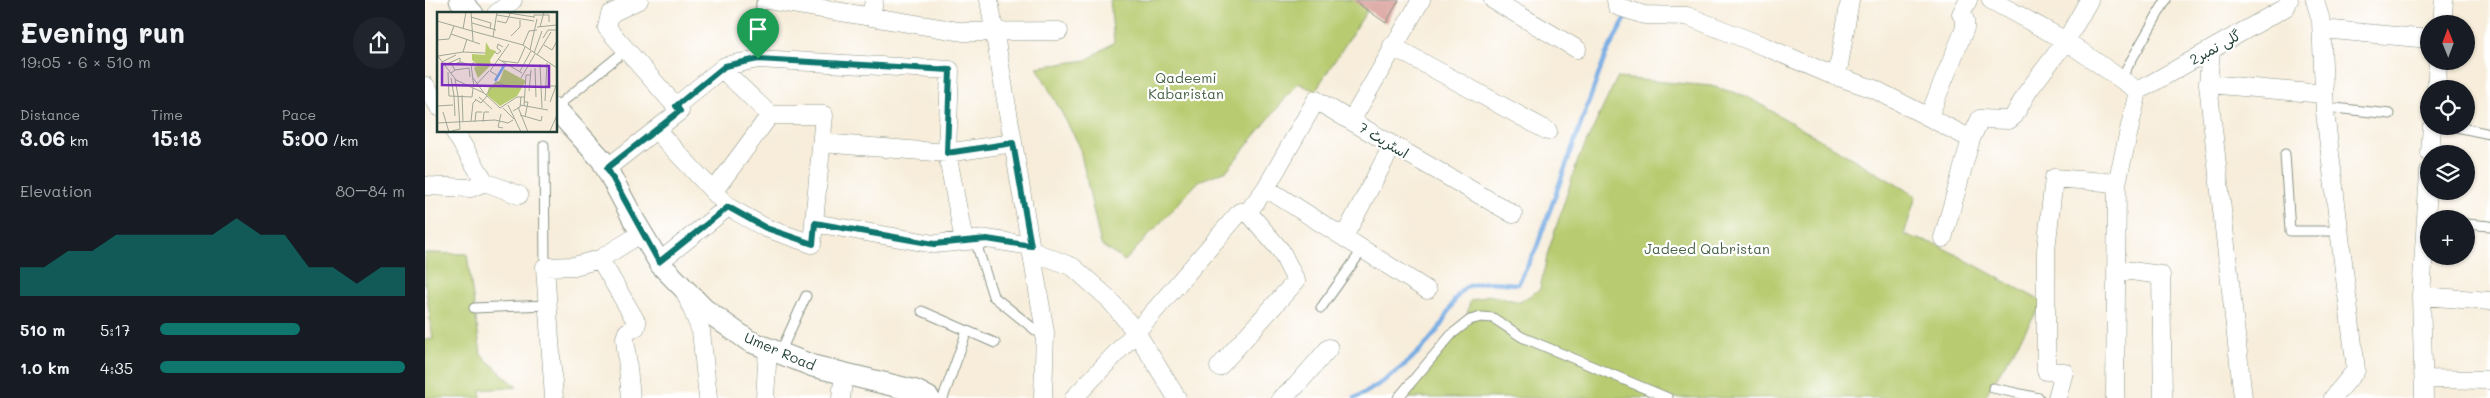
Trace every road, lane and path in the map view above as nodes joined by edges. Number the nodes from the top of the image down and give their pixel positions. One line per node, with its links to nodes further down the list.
1 (460, 0): 19 (street)
2 (513, 0): 20 (street)
3 (639, 0): 17 (street)
4 (989, 0): 24 (street)
5 (1421, 0): 27 (street, اسٹریٹ 7)
6 (1493, 0): 28 (street)
7 (1616, 0): 33 (street)
8 (1850, 0): 33 (street)
9 (1967, 0): 45 (street)
10 (1991, 0): 26 (street)
11 (2089, 0): 26 (street)
12 (2166, 0): 34 (lane)
13 (2289, 0): 30 (street, گلی نمبر2)
14 (2315, 0): 22 (street)
15 (2444, 0): 21 (street)
16 (768, 1): 18 (street); 31 (lane)
17 (610, 6): 29 (street)
18 (872, 8): 24 (street)
19 (471, 12)
20 (498, 12)
21 (2443, 15)
22 (2322, 29): 25 (street); 38 (street)
23 (1059, 31): 24 (street)
24 (994, 32): 54 (street)
25 (2420, 38)
26 (2066, 41): 34 (street); 52 (street)
27 (1392, 46): 46 (street, اسٹریٹ 7); 48 (street)
28 (1577, 48)
29 (626, 50): 40 (street); 41 (lane)
30 (2211, 50): 36 (street); 37 (street, گلی نمبر2)
31 (758, 59): 32 (street); 57 (street)
32 (722, 69): 40 (street); 44 (street)
33 (1837, 77): 45 (street)
34 (2121, 78): 37 (street)
35 (425, 84): 39 (street)
36 (2208, 84): 38 (street); 122 (street)
37 (2139, 91): 62 (street)
38 (2324, 101): 43 (lane); 73 (street)
39 (437, 104)
40 (676, 106): 47 (street)
41 (557, 107)
42 (557, 109): 59 (street, Umer Road)
43 (2389, 114)
44 (770, 115): 53 (street); 65 (street)
45 (1929, 116): 52 (street)
46 (1351, 121): 56 (street, اسٹریٹ 7); 64 (street)
47 (656, 130): 59 (street); 65 (street)
48 (1548, 131)
49 (2475, 131): 51 (lane)
50 (455, 132): 61 (street)
51 (2490, 134)
52 (1971, 139): 76 (street)
53 (822, 143): 57 (street); 70 (street)
54 (1013, 143): 57 (street); 78 (street)
55 (544, 145): 83 (lane)
56 (1392, 146): 69 (street, اسٹریٹ 7); 75 (street)
57 (947, 153): 77 (street)
58 (2285, 154): 73 (lane)
59 (607, 168): 74 (street, Umer Road)
60 (425, 180): 63 (street)
61 (485, 182): 63 (street); 66 (street)
62 (2117, 183): 84 (street); 119 (street)
63 (425, 186)
64 (1266, 188): 68 (street); 75 (street)
65 (713, 191): 67 (street)
66 (519, 195)
67 (728, 207): 70 (street); 81 (street)
68 (1248, 212): 95 (street); 100 (street)
69 (1513, 214)
70 (815, 223): 77 (street)
71 (2475, 225): 72 (lane)
72 (2490, 226)
73 (2339, 231): 123 (street)
74 (641, 233): 80 (street); 81 (street, Umer Road)
75 (1344, 237): 79 (street)
76 (1943, 238)
77 (970, 241): 78 (street); 96 (lane)
78 (1032, 249): 95 (street); 96 (street)
79 (1363, 249): 86 (street); 92 (lane)
80 (600, 259): 83 (street); 106 (street)
81 (659, 262): 85 (street, Umer Road)
82 (2423, 265): 88 (street)
83 (545, 267): 90 (street)
84 (2116, 269): 120 (street); 121 (street)
85 (683, 287): 99 (street, Umer Road); 107 (street)
86 (1427, 290)
87 (806, 296): 99 (lane)
88 (2421, 296): 89 (street); 102 (street)
89 (2490, 301)
90 (548, 305): 91 (lane); 105 (street)
91 (474, 308)
92 (1321, 308)
93 (922, 311): 94 (lane)
94 (967, 331): 97 (lane); 111 (lane)
95 (1136, 332): 113 (street); 114 (street)
96 (1045, 338): 112 (street)
97 (995, 343)
98 (1329, 348): 115 (street)
99 (774, 351): 101 (street, Umer Road); 108 (street)
100 (1219, 367)
101 (844, 374): 109 (street); 110 (street, Umer Road)
102 (2424, 379): 103 (street); 124 (street)
103 (2490, 380)
104 (1993, 388): 118 (lane)
105 (554, 398)
106 (631, 398)
107 (708, 398)
108 (765, 398)
109 (841, 398)
110 (929, 398)
111 (943, 398)
112 (1043, 398)
113 (1074, 398)
114 (1177, 398)
115 (1281, 398)
116 (1398, 398): 117 (lane)
117 (1668, 398)
118 (2039, 398)
119 (2057, 398)
120 (2115, 398)
121 (2163, 398)
122 (2243, 398)
123 (2333, 398)
124 (2424, 398)

